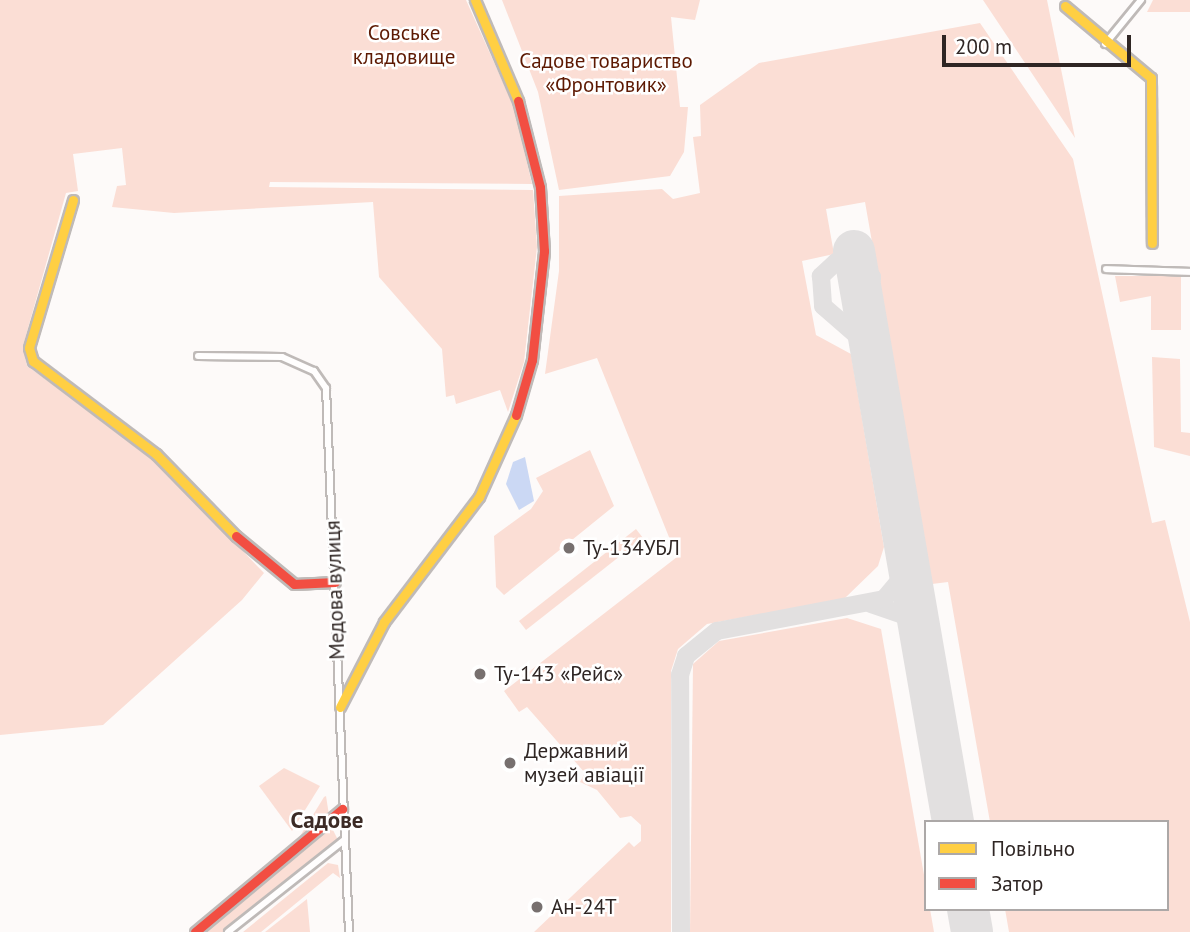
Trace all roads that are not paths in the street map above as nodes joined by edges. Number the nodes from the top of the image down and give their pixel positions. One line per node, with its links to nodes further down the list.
1 (475, 0): 11 (street)
2 (1141, 0): 4 (street)
3 (1065, 6): 4 (street)
4 (1105, 44): 6 (street)
5 (73, 200): 10 (street)
6 (1152, 243)
7 (1106, 269): 8 (street)
8 (1190, 272)
9 (198, 356): 10 (street, Медова вулиця)
10 (335, 582): 11 (street, Медова вулиця)
11 (340, 706): 12 (street, Медова вулиця)
12 (342, 809): 13 (street, Медова вулиця); 14 (street)
13 (344, 840): 15 (street); 16 (street, Медова вулиця)
14 (195, 932)
15 (228, 932)
16 (349, 932)

